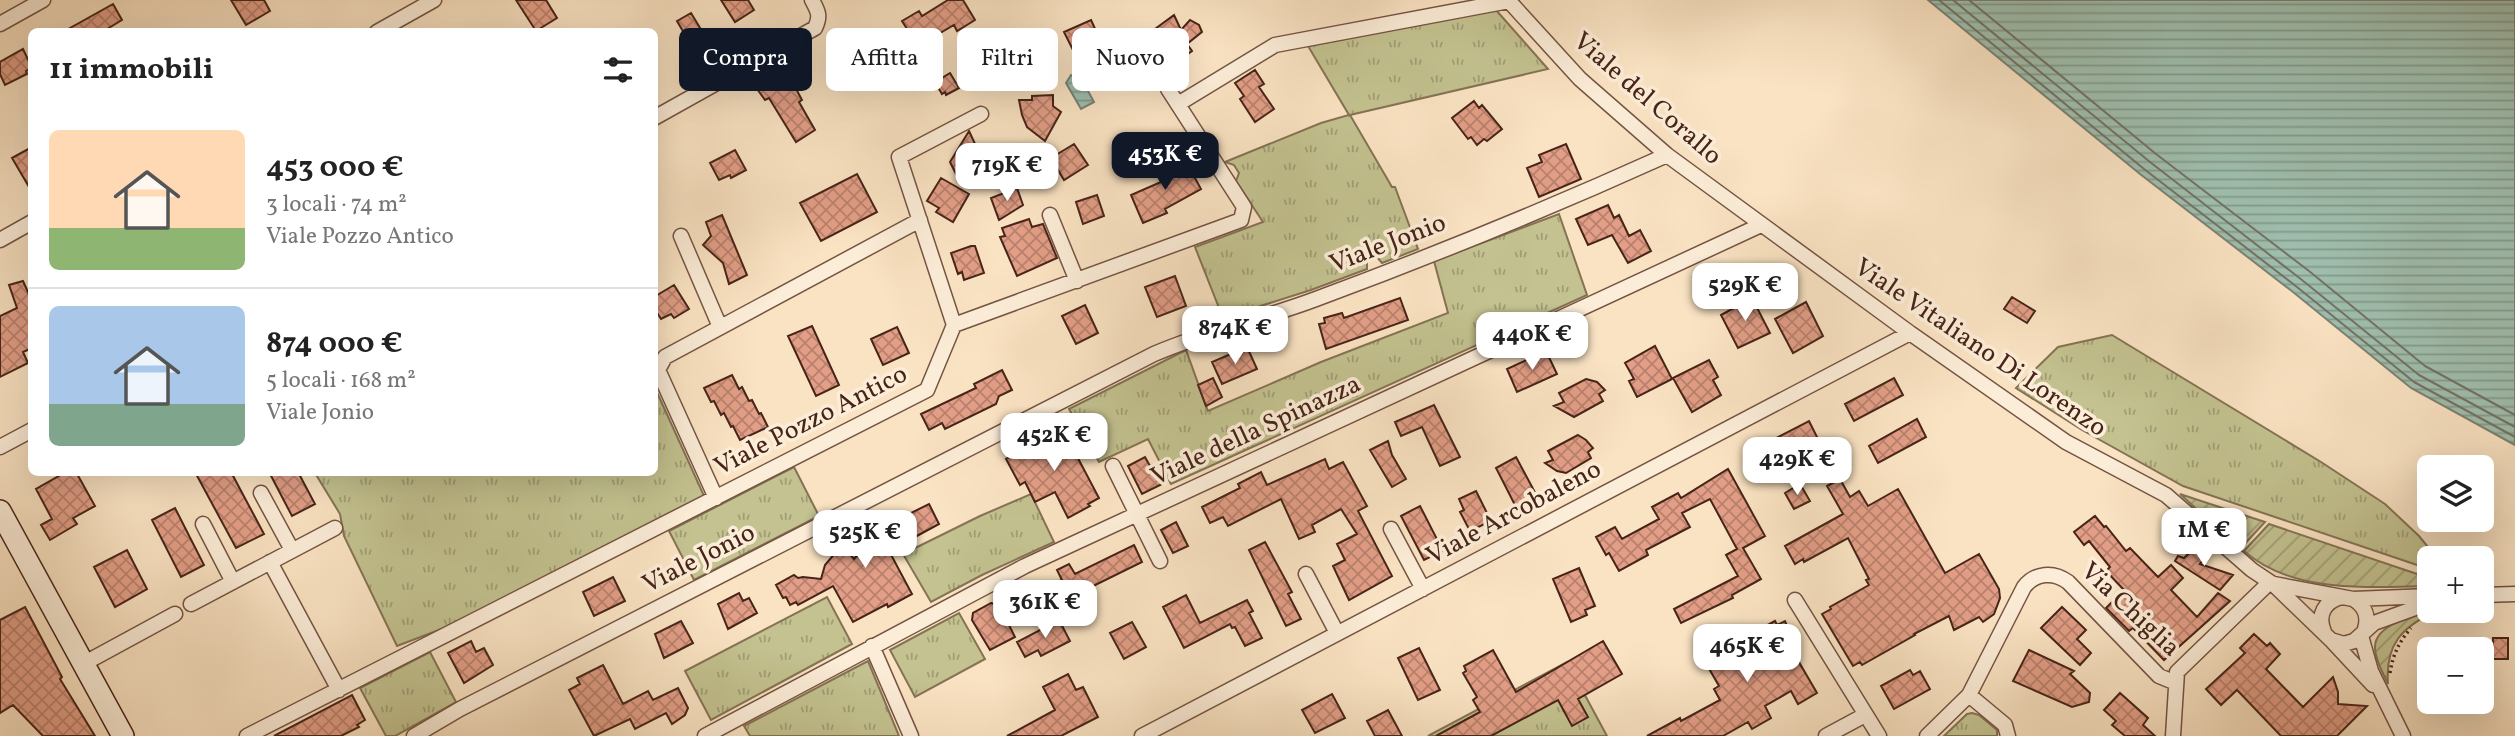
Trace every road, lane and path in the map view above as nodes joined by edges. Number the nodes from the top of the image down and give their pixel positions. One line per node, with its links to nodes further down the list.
1 (43, 0): 5 (street)
2 (434, 0): 6 (street)
3 (812, 0): 10 (street)
4 (1508, 0): 8 (street); 11 (street, Viale del Corallo)
5 (0, 24)
6 (384, 28)
7 (1169, 91): 8 (street)
8 (1178, 104): 18 (street)
9 (981, 114): 13 (street)
10 (658, 116)
11 (1667, 155): 15 (street, Viale del Corallo); 61 (street, Viale Jonio)
12 (1050, 215): 18 (street)
13 (920, 220): 19 (street); 20 (street)
14 (28, 224): 17 (street)
15 (1761, 225): 21 (street, Viale Vitaliano Di Lorenzo); 28 (street, Viale della Spinazza)
16 (681, 236): 20 (street)
17 (0, 240)
18 (1077, 281): 19 (street)
19 (954, 325): 26 (street, Viale Pozzo Antico)
20 (720, 327): 26 (street)
21 (1910, 333): 37 (street, Viale Vitaliano Di Lorenzo); 38 (street, Viale Arcobaleno)
22 (28, 432): 23 (street)
23 (0, 447)
24 (1113, 466): 28 (street)
25 (261, 493): 32 (street)
26 (716, 498): 55 (street, Viale Pozzo Antico)
27 (0, 511): 52 (street)
28 (1137, 514): 33 (street); 51 (street, Viale della Spinazza)
29 (202, 524): 36 (street)
30 (335, 528): 32 (street)
31 (1391, 529): 38 (street)
32 (292, 551): 34 (street)
33 (1160, 561)
34 (271, 562): 36 (street); 55 (street)
35 (1306, 574): 48 (street)
36 (233, 582): 44 (street)
37 (2272, 583): 42 (street); 50 (street, Viale Vitaliano Di Lorenzo); 54 (street)
38 (1423, 589): 48 (street, Viale Arcobaleno)
39 (2515, 594): 40 (street)
40 (2494, 595)
41 (2417, 596): 42 (street)
42 (2347, 598): 49 (street); 50 (street)
43 (1795, 600): 58 (street)
44 (191, 604)
45 (2417, 607): 49 (street)
46 (175, 614): 52 (street)
47 (2412, 627): 53 (path)
48 (1337, 633): 64 (street, Viale Arcobaleno)
49 (2363, 633): 50 (street); 57 (street)
50 (2328, 637): 57 (street, Viale Vitaliano Di Lorenzo)
51 (872, 646): 62 (street, Viale della Spinazza); 63 (street)
52 (83, 664): 59 (street)
53 (2389, 678)
54 (2176, 683): 56 (street, Via Chiglia); 69 (street)
55 (339, 690): 60 (street, Viale Pozzo Antico)
56 (1969, 695): 67 (street, Via Chiglia); 68 (street)
57 (2386, 698): 70 (street)
58 (1865, 716): 65 (street); 66 (street)
59 (123, 736)
60 (247, 736)
61 (414, 736)
62 (705, 736)
63 (911, 736)
64 (1142, 736)
65 (1826, 736)
66 (1879, 736)
67 (1927, 736)
68 (2008, 736)
69 (2173, 736)
70 (2403, 736)

